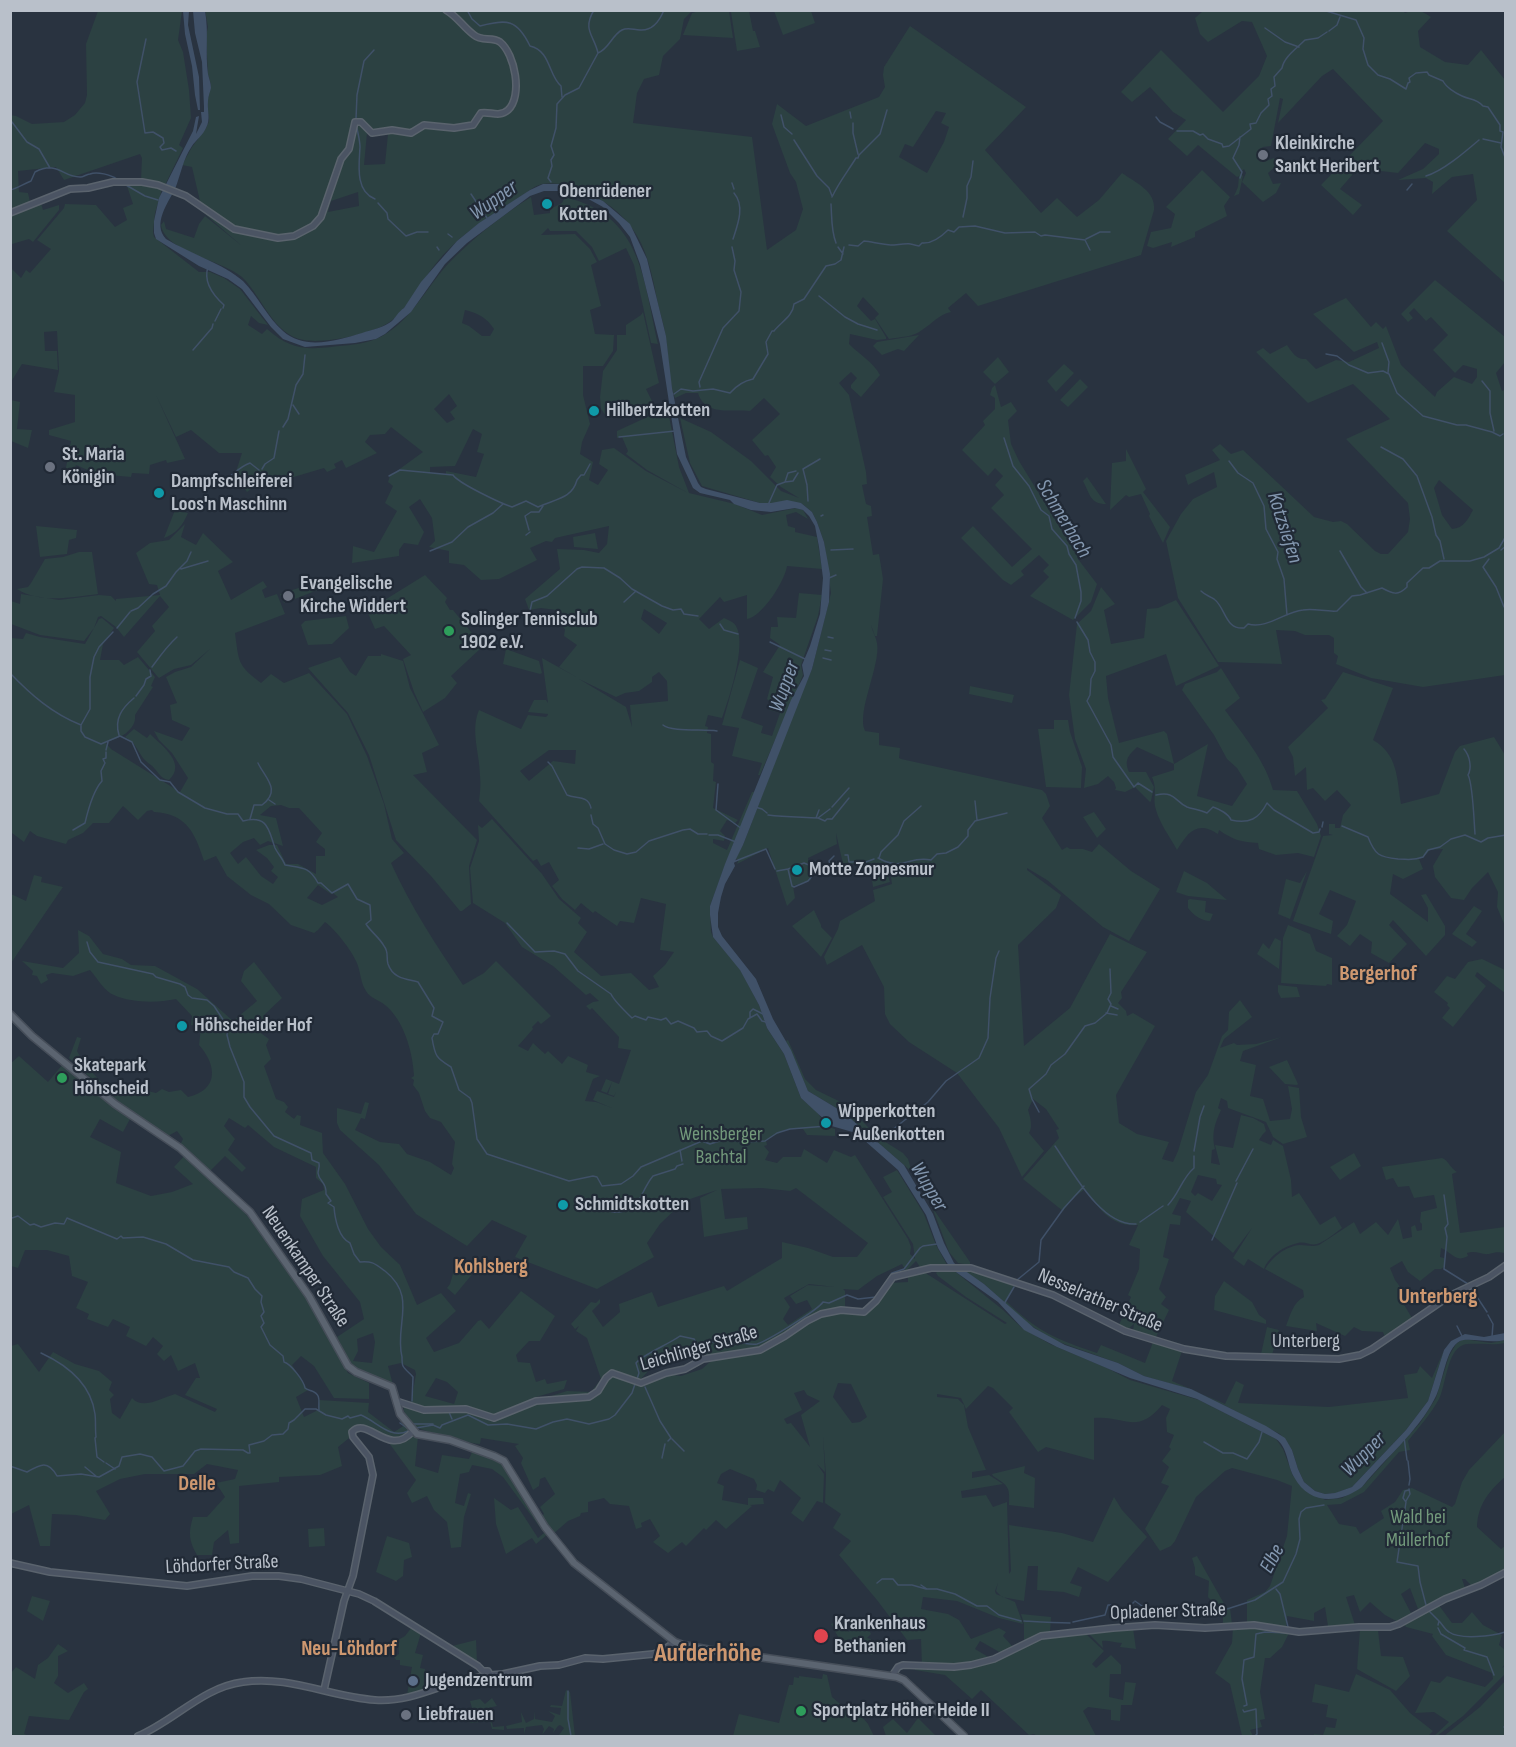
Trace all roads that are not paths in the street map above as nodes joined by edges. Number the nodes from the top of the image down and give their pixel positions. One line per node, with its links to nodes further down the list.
1 (446, 10): 2 (main road)
2 (10, 213)
3 (10, 1014): 7 (main road, Neuenkamper Straße)
4 (1506, 1265): 6 (main road, Unterberg)
5 (931, 1268): 6 (main road, Nesselrather Straße); 8 (main road, Leichlinger Straße)
6 (1259, 1357)
7 (396, 1401): 8 (main road, Leichlinger Straße); 9 (main road)
8 (406, 1403): 9 (main road)
9 (400, 1414): 10 (main road)
10 (413, 1431): 13 (main road); 14 (main road)
11 (10, 1563): 13 (main road, Löhdorfer Straße)
12 (1506, 1572): 16 (main road, Opladener Straße)
13 (348, 1591): 15 (main road, Löhdorfer Straße); 17 (main road)
14 (675, 1642): 15 (main road); 16 (main road)
15 (483, 1674): 17 (main road)
16 (892, 1676): 20 (main road)
17 (324, 1690): 18 (main road); 19 (main road)
18 (138, 1737)
19 (144, 1737)
20 (964, 1737)

